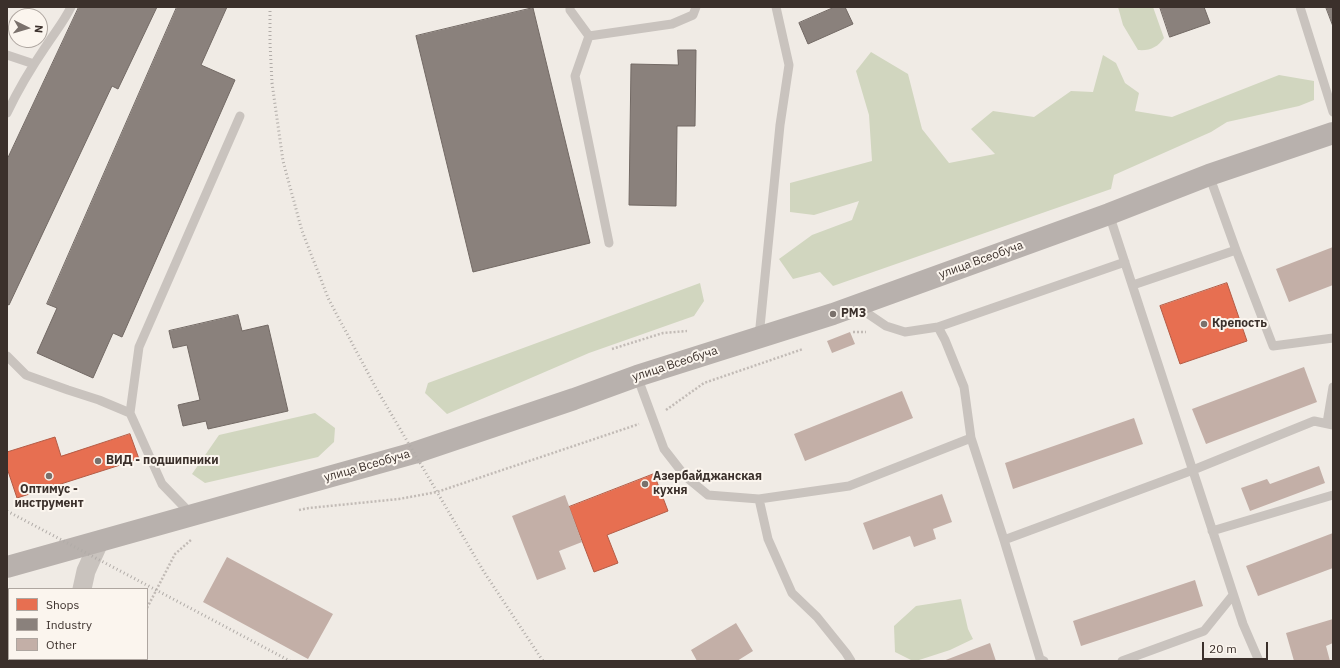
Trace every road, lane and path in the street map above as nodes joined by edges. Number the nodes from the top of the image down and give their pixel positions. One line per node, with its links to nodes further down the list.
1 (71, 7): 8 (lane)
2 (570, 7): 6 (lane)
3 (696, 7): 6 (lane)
4 (776, 7): 24 (lane)
5 (1300, 7): 9 (lane)
6 (588, 36): 15 (lane)
7 (7, 55): 8 (lane)
8 (34, 64): 10 (lane)
9 (1333, 112)
10 (7, 113)
11 (240, 116): 31 (lane)
12 (1333, 133): 13 (main road, улица Всеобуча)
13 (1210, 175): 14 (main road, улица Всеобуча); 16 (lane)
14 (1109, 214): 17 (lane); 19 (main road, улица Всеобуча)
15 (609, 243)
16 (1236, 250): 18 (lane); 25 (lane)
17 (1125, 262): 18 (lane); 20 (lane)
18 (1133, 285): 35 (lane)
19 (856, 306): 23 (lane); 24 (main road, улица Всеобуча)
20 (938, 327): 23 (lane); 34 (lane)
21 (687, 331): 27 (path)
22 (850, 332): 23 (path)
23 (905, 332)
24 (760, 337): 29 (main road, улица Всеобуча)
25 (1333, 338)
26 (805, 348): 32 (path)
27 (612, 349)
28 (7, 356): 31 (lane)
29 (637, 376): 32 (lane); 39 (main road, улица Всеобуча)
30 (1333, 387): 33 (lane)
31 (130, 413): 39 (lane)
32 (653, 419): 37 (lane); 38 (path)
33 (1330, 424): 35 (lane)
34 (971, 438): 37 (lane); 42 (lane)
35 (1193, 470): 40 (lane); 42 (lane)
36 (1333, 494): 40 (lane)
37 (759, 499): 47 (lane)
38 (294, 511)
39 (194, 525): 41 (main road, улица Всеобуча); 46 (path)
40 (1212, 531): 45 (lane)
41 (100, 540): 43 (main road, улица Всеобуча); 44 (street)
42 (1004, 540): 48 (lane)
43 (7, 567)
44 (82, 588)
45 (1233, 595): 49 (lane); 50 (lane)
46 (148, 606)
47 (851, 661)
48 (1044, 661)
49 (1122, 661)
50 (1258, 661)

